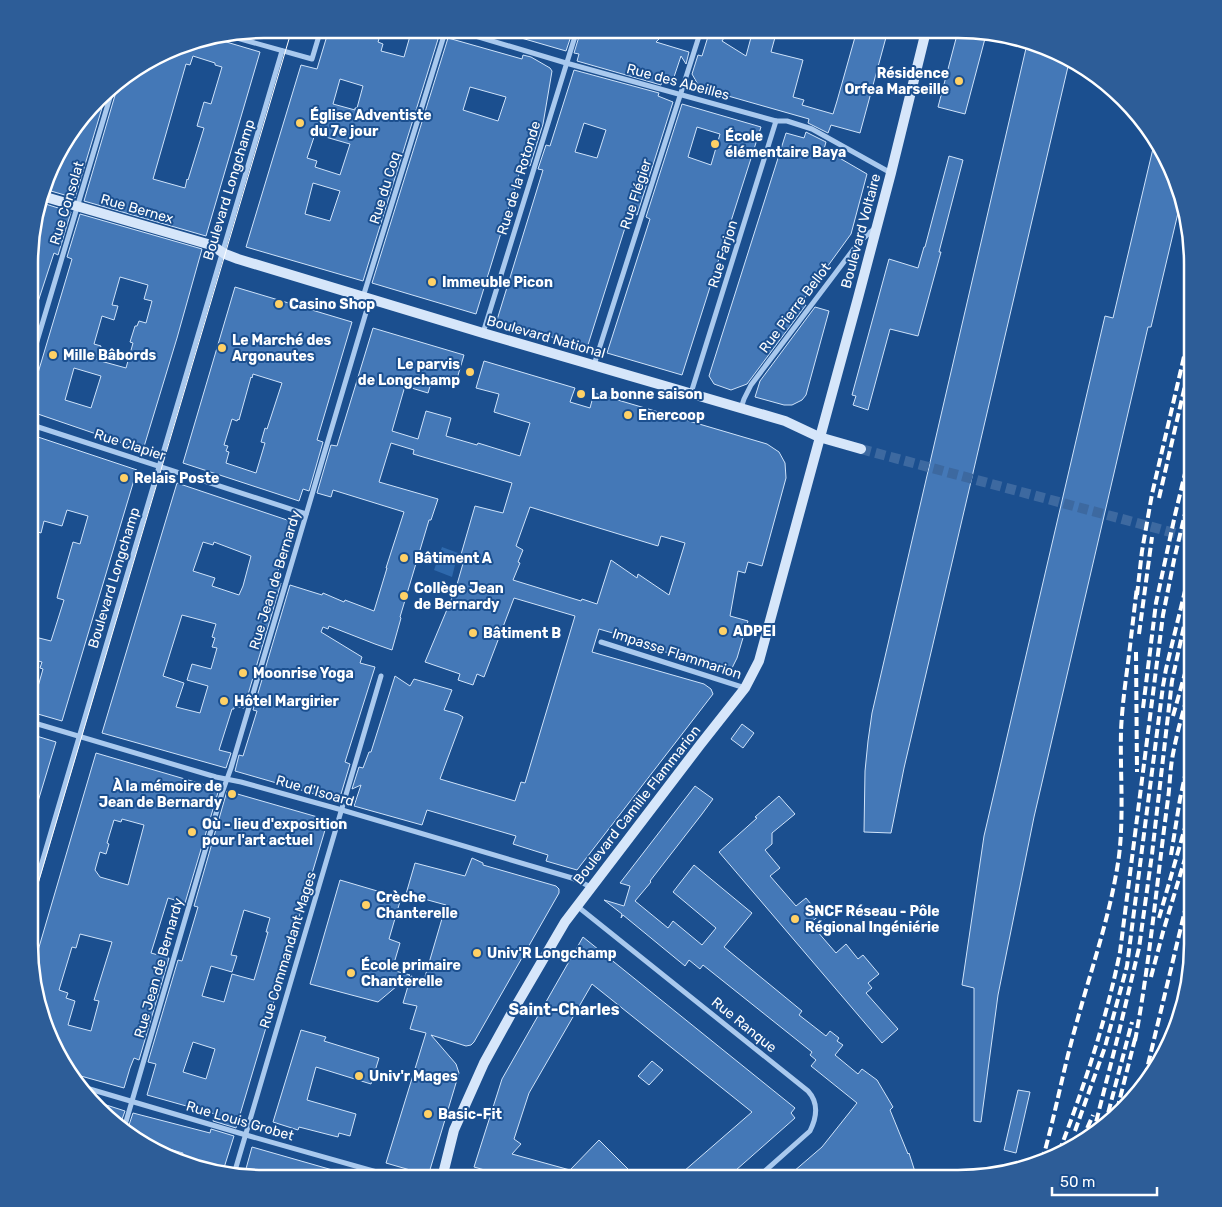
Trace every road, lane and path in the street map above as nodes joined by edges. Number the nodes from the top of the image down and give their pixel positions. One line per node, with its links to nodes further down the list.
1 (318, 38): 8 (street)
2 (443, 38): 18 (street, Rue du Coq)
3 (482, 38): 9 (street, Rue des Abeilles)
4 (574, 38): 9 (street, Rue de la Rotonde)
5 (698, 38): 10 (street, Rue Flégier)
6 (924, 38): 13 (main road, Boulevard Voltaire)
7 (239, 39): 8 (street)
8 (282, 51): 17 (street, Boulevard Longchamp)
9 (566, 63): 10 (street, Rue des Abeilles); 19 (street, Rue de la Rotonde)
10 (680, 94): 12 (street, Rue des Abeilles); 21 (street, Rue Flégier)
11 (110, 99): 15 (street, Rue Consolat)
12 (776, 121): 13 (street, Rue des Abeilles); 22 (street, Rue Farjon)
13 (891, 173): 16 (main road, Boulevard Voltaire)
14 (48, 198): 15 (main road, Rue Bernex)
15 (78, 206): 17 (main road, Rue Bernex); 20 (street, Rue Consolat)
16 (876, 227): 23 (street, Rue Pierre Bellot); 25 (main road, Boulevard Voltaire)
17 (223, 252): 18 (main road, Boulevard National); 27 (street, Boulevard Longchamp)
18 (366, 298): 19 (main road, Boulevard National); 28 (street, Rue Jean de Bernardy)
19 (483, 333): 21 (main road, Boulevard National)
20 (38, 338)
21 (594, 365): 22 (main road, Boulevard National)
22 (691, 393): 23 (main road, Boulevard National)
23 (741, 408): 25 (main road, Boulevard National)
24 (38, 427): 27 (street, Rue Clapier)
25 (820, 437): 26 (main road, Boulevard National); 31 (main road, Boulevard Camille Flammarion)
26 (861, 449)
27 (159, 466): 28 (street, Rue Clapier); 33 (street, Boulevard Longchamp)
28 (306, 514): 34 (street, Rue Jean de Bernardy)
29 (601, 642): 31 (street, Impasse Flammarion)
30 (382, 676): 35 (street, Rue Commandant Mages)
31 (745, 688): 37 (main road, Boulevard Camille Flammarion)
32 (38, 724): 33 (street, Rue d'Isoard)
33 (79, 737): 34 (street, Rue d'Isoard); 36 (street, Boulevard Longchamp)
34 (227, 779): 35 (street, Rue d'Isoard); 40 (street, Rue Jean de Bernardy)
35 (342, 810): 37 (street, Rue d'Isoard); 42 (street, Rue Commandant Mages)
36 (38, 876)
37 (591, 887): 38 (main road, Boulevard Camille Flammarion)
38 (577, 906): 45 (main road, Boulevard Camille Flammarion); 46 (street, Rue Ranque)
39 (91, 1088): 40 (street, Rue Louis Grobet)
40 (132, 1101): 41 (street, Rue Jean de Bernardy); 42 (street, Rue Louis Grobet)
41 (126, 1123)
42 (246, 1135): 43 (street, Rue Commandant Mages); 44 (street, Rue Louis Grobet)
43 (236, 1168)
44 (370, 1170)
45 (444, 1170)
46 (766, 1170)

